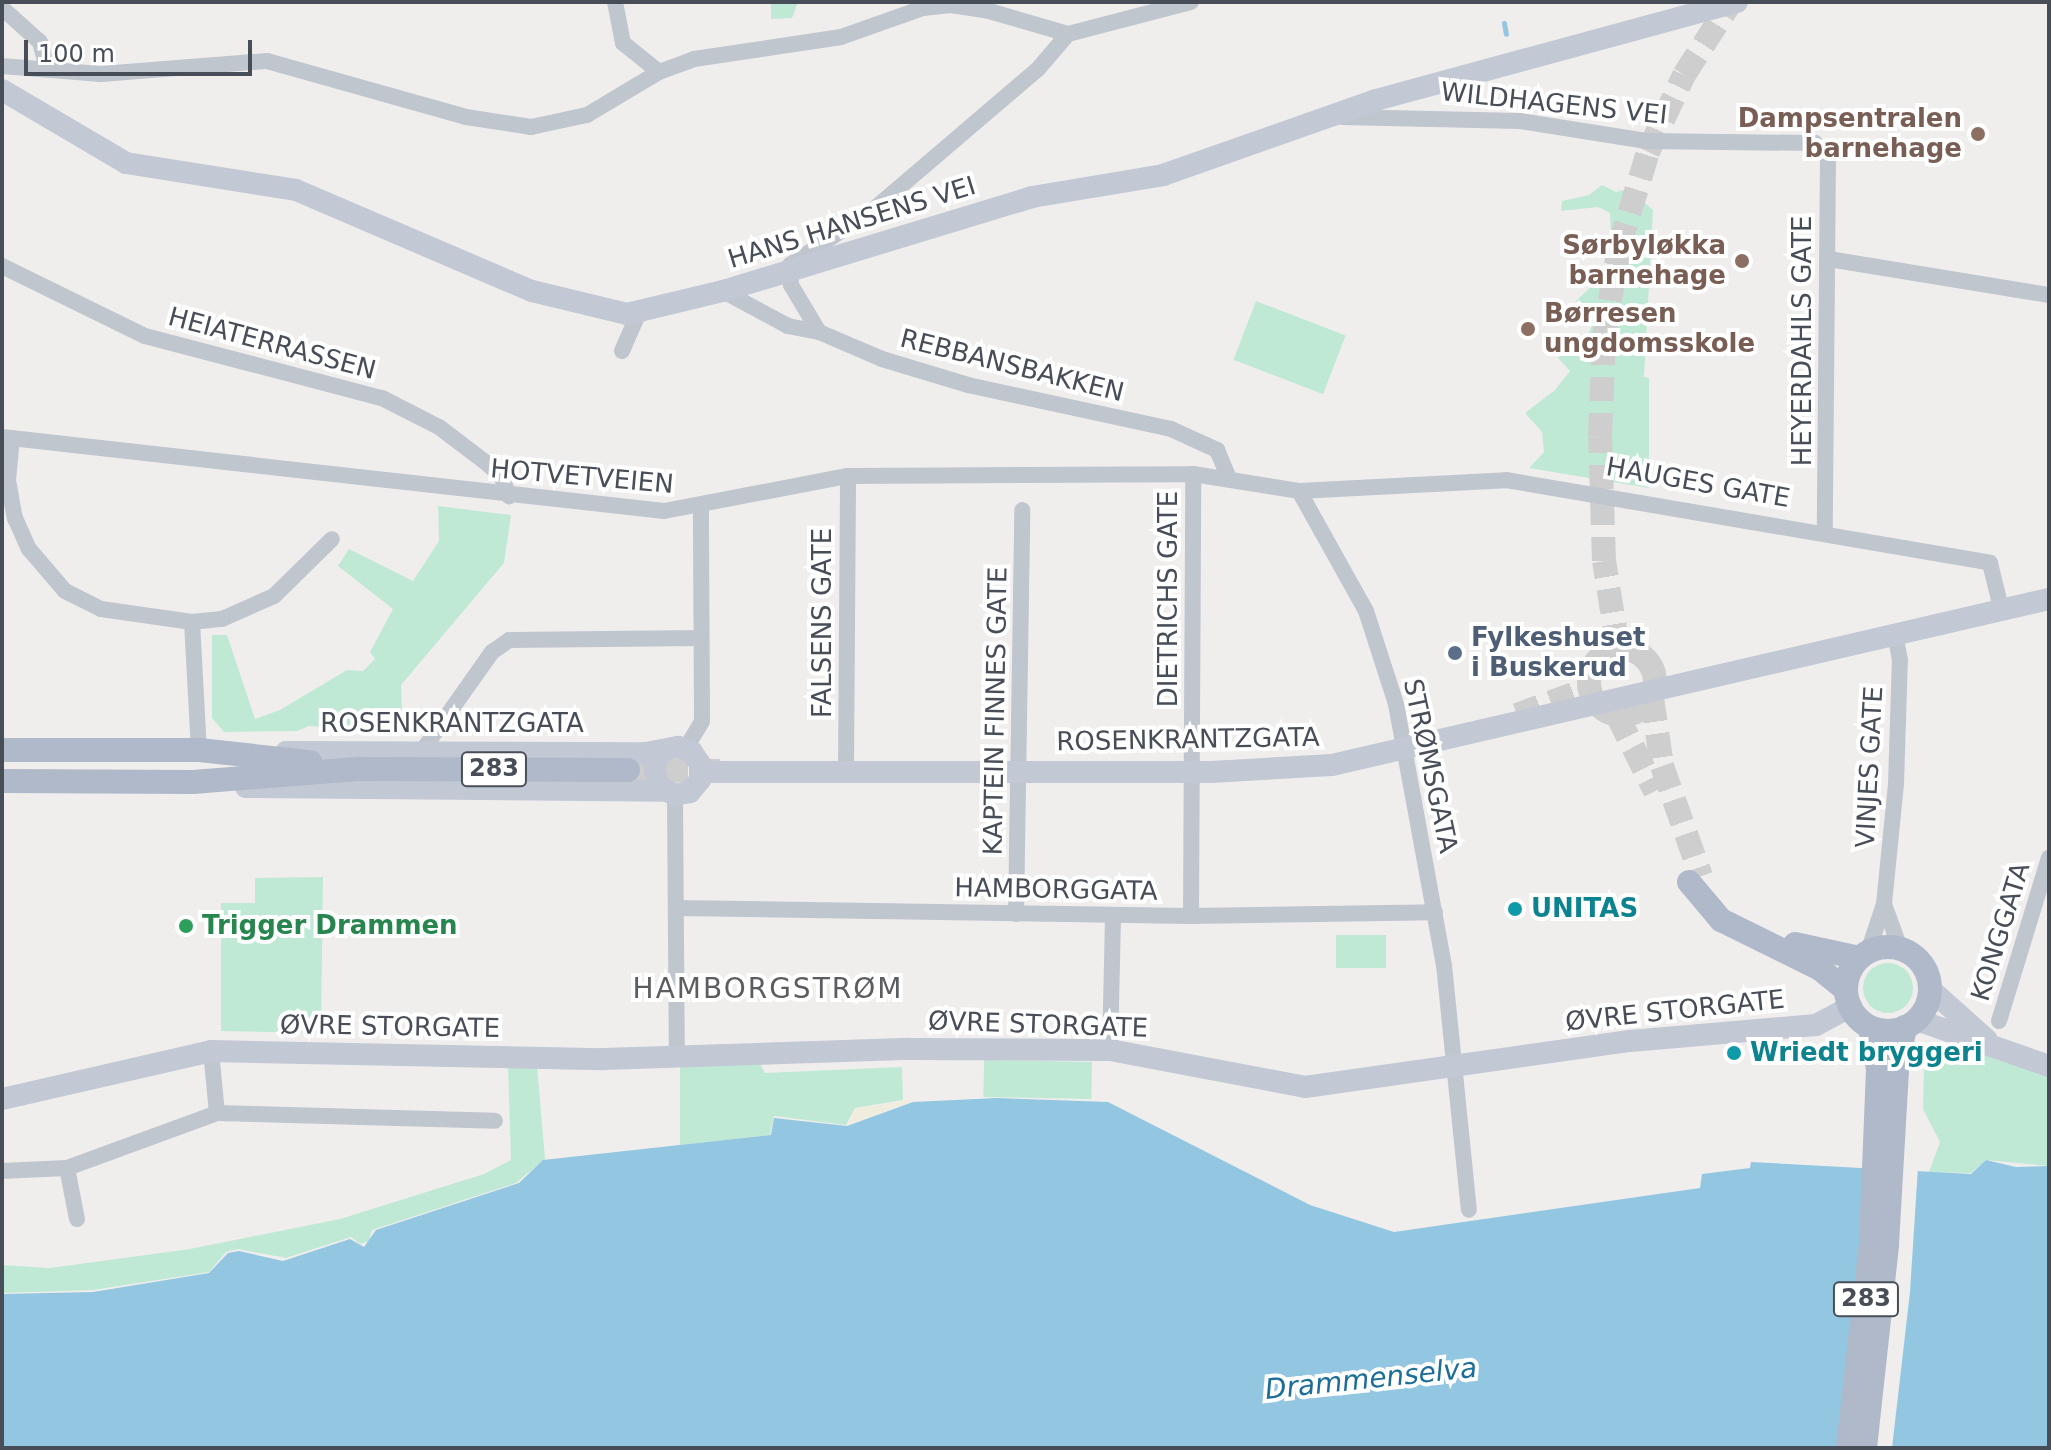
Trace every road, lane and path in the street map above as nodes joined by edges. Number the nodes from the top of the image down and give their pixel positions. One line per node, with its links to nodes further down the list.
1 (615, 2): 9 (street)
2 (1191, 2): 6 (street)
3 (1737, 2): 4 (main road, HANS HANSENS VEI)
4 (1692, 6): 11 (main road, HANS HANSENS VEI)
5 (2, 8): 8 (street)
6 (1068, 34): 9 (street); 15 (street)
7 (2, 66): 8 (street)
8 (47, 69): 9 (street)
9 (659, 72)
10 (2, 90): 18 (main road, HANS HANSENS VEI)
11 (1326, 118): 12 (street, WILDHAGENS VEI); 15 (main road, HANS HANSENS VEI)
12 (1822, 150): 13 (street, HEYERDAHLS GATE)
13 (1829, 259): 17 (street); 29 (street, HEYERDAHLS GATE)
14 (2, 266): 26 (street, HEIATERRASSEN)
15 (787, 273): 16 (main road, HANS HANSENS VEI); 19 (street)
16 (723, 291): 18 (main road, HANS HANSENS VEI); 19 (street, REBBANSBAKKEN)
17 (2049, 295)
18 (639, 312): 20 (street)
19 (819, 332): 24 (street, REBBANSBAKKEN)
20 (622, 351)
21 (7, 438): 26 (street, HOTVETVEIEN); 34 (street)
22 (1193, 474): 23 (street, HOTVETVEIEN); 24 (street, HOTVETVEIEN); 48 (street, DIETRICHS GATE)
23 (848, 476): 27 (street, HOTVETVEIEN); 45 (street, FALSENS GATE)
24 (1229, 478): 25 (street, HOTVETVEIEN)
25 (1299, 491): 29 (street, HAUGES GATE); 40 (street, STRØMSGATA)
26 (509, 496): 27 (street, HOTVETVEIEN)
27 (701, 507): 35 (street)
28 (1022, 510): 46 (street, KAPTEIN FINNES GATE)
29 (1825, 534): 33 (street, HAUGES GATE)
30 (332, 539): 34 (street)
31 (2049, 599): 33 (main road)
32 (2049, 613): 33 (main road)
33 (2002, 615): 36 (main road, ROSENKRANTZGATA)
34 (192, 622): 39 (street)
35 (701, 638): 37 (street); 41 (street)
36 (1896, 640): 40 (main road, ROSENKRANTZGATA); 53 (street, VINJES GATE)
37 (675, 749): 41 (main road, ROSENKRANTZGATA); 47 (main road); 51 (main road)
38 (2, 750): 39 (main road, ROSENKRANTZGATA / 283)
39 (199, 750): 42 (main road, ROSENKRANTZGATA / 283)
40 (1405, 750): 48 (main road, ROSENKRANTZGATA); 55 (street, STRØMSGATA)
41 (422, 751): 42 (main road, ROSENKRANTZGATA)
42 (240, 753): 43 (main road, ROSENKRANTZGATA / 283)
43 (360, 769): 44 (main road, ROSENKRANTZGATA / 283); 50 (main road, ROSENKRANTZGATA / 283)
44 (628, 770)
45 (846, 770): 46 (main road, ROSENKRANTZGATA); 47 (main road, ROSENKRANTZGATA)
46 (1019, 771): 48 (main road, ROSENKRANTZGATA); 56 (street, KAPTEIN FINNES GATE)
47 (701, 772): 51 (main road)
48 (1193, 772): 58 (street, DIETRICHS GATE)
49 (2, 781): 50 (main road, ROSENKRANTZGATA / 283)
50 (193, 782): 51 (main road, ROSENKRANTZGATA)
51 (669, 793): 54 (street)
52 (2049, 857): 63 (street, KONGGATA)
53 (1884, 904): 59 (street, VINJES GATE); 60 (street, VINJES GATE)
54 (676, 908): 56 (street, HAMBORGGATA); 69 (street)
55 (1435, 912): 58 (street, HAMBORGGATA); 71 (street, STRØMSGATA)
56 (1016, 914): 57 (street, HAMBORGGATA)
57 (1113, 915): 58 (street, HAMBORGGATA); 67 (street)
58 (1191, 916)
59 (1900, 948): 60 (main road, 283); 61 (main road)
60 (1864, 955): 62 (main road); 62 (main road, 283)
61 (1930, 989): 64 (main road, 283); 66 (main road)
62 (1848, 998): 65 (main road, 283); 71 (main road, ØVRE STORGATE)
63 (1999, 1021)
64 (1911, 1024): 65 (main road); 66 (main road); 75 (main road, 283)
65 (1870, 1028): 75 (main road, 283)
66 (1991, 1044): 70 (main road)
67 (1110, 1050): 69 (main road, ØVRE STORGATE); 71 (main road, ØVRE STORGATE)
68 (211, 1051): 69 (main road, ØVRE STORGATE); 72 (main road, ØVRE STORGATE); 73 (street)
69 (677, 1057)
70 (2049, 1066)
71 (1451, 1069): 78 (street, STRØMSGATA)
72 (2, 1099)
73 (217, 1113): 74 (street); 76 (street)
74 (495, 1121)
75 (1884, 1149): 80 (main road, 283); 81 (main road, 283)
76 (67, 1168): 77 (street); 79 (street)
77 (2, 1171)
78 (1469, 1210)
79 (77, 1219)
80 (1848, 1448)
81 (1865, 1448)

